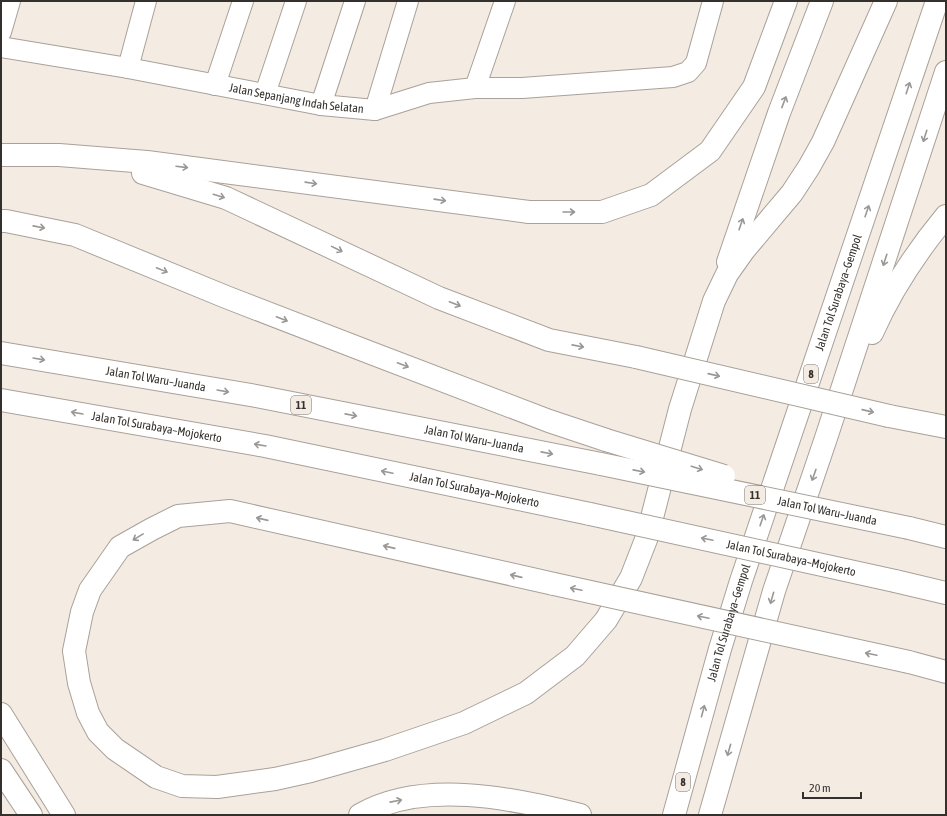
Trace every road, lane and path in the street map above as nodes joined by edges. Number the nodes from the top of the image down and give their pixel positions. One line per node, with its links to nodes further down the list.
1 (10, 1): 13 (street)
2 (146, 1): 15 (street)
3 (243, 1): 17 (street)
4 (296, 1): 19 (street)
5 (355, 1): 20 (street)
6 (408, 1): 21 (street)
7 (505, 1): 18 (street)
8 (714, 1): 18 (street, Jalan Sepanjang Indah Selatan)
9 (786, 1): 23 (highway, one-way to 9)
10 (822, 1): 26 (highway, one-way to 10)
11 (886, 1): 26 (highway)
12 (937, 1): 36 (highway, Jalan Tol Surabaya–Gempol / 8, one-way to 12)
13 (1, 32)
14 (1, 47): 15 (street, Jalan Sepanjang Indah Selatan)
15 (128, 68): 17 (street, Jalan Sepanjang Indah Selatan)
16 (946, 72): 30 (highway, one-way to 30)
17 (215, 85): 19 (street, Jalan Sepanjang Indah Selatan)
18 (475, 88): 21 (street, Jalan Sepanjang Indah Selatan)
19 (266, 94): 20 (street, Jalan Sepanjang Indah Selatan)
20 (321, 106): 21 (street, Jalan Sepanjang Indah Selatan)
21 (375, 110)
22 (1, 155): 23 (highway)
23 (59, 155): 29 (highway, one-way to 29, bridge)
24 (946, 216): 30 (highway)
25 (1, 222): 31 (highway, one-way to 31, bridge)
26 (714, 301): 34 (highway, one-way to 26, bridge)
27 (1, 353): 31 (highway, Jalan Tol Waru–Juanda / 11, one-way to 31, bridge)
28 (1, 400): 33 (highway, Jalan Tol Surabaya–Mojokerto, one-way to 28, bridge)
29 (946, 427)
30 (826, 438): 44 (highway, one-way to 44)
31 (849, 514): 32 (highway, Jalan Tol Waru–Juanda / 11, bridge)
32 (946, 537)
33 (946, 593)
34 (946, 672)
35 (1, 714): 39 (highway)
36 (693, 749): 42 (highway); 43 (highway, Jalan Tol Surabaya–Gempol / 8)
37 (1, 770): 38 (highway)
38 (31, 815)
39 (64, 815)
40 (360, 815): 41 (highway, one-way to 41)
41 (580, 815)
42 (664, 815)
43 (674, 815)
44 (710, 815)

